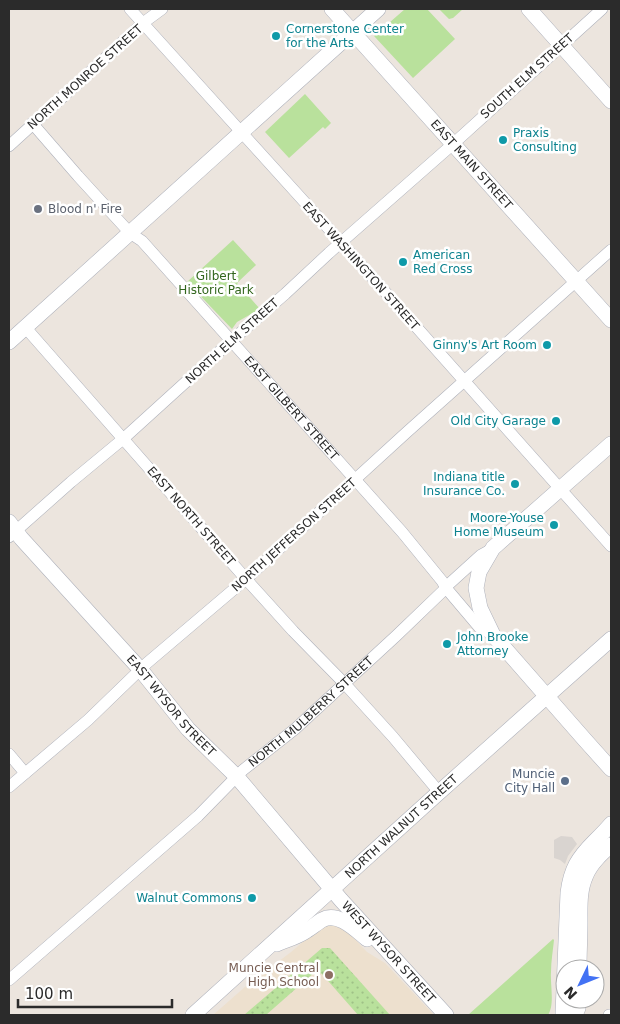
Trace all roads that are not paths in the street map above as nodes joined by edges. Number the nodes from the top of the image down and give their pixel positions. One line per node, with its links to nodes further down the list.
1 (130, 9): 7 (street, EAST WASHINGTON STREET)
2 (162, 9): 7 (street, NORTH MONROE STREET)
3 (332, 9): 8 (main road, EAST MAIN STREET)
4 (378, 9): 8 (main road)
5 (529, 9): 9 (main road)
6 (602, 9): 9 (street, SOUTH ELM STREET)
7 (144, 24): 11 (street, NORTH MONROE STREET); 12 (street, EAST WASHINGTON STREET)
8 (352, 32): 12 (main road); 13 (main road, EAST MAIN STREET)
9 (561, 45): 10 (main road); 13 (street, SOUTH ELM STREET)
10 (611, 101)
11 (32, 123): 14 (street, NORTH MONROE STREET); 15 (street, EAST GILBERT STREET)
12 (242, 132): 15 (main road); 16 (street, EAST WASHINGTON STREET)
13 (453, 144): 16 (street, NORTH ELM STREET); 18 (main road, EAST MAIN STREET)
14 (9, 146)
15 (130, 233): 20 (main road); 21 (street, EAST GILBERT STREET)
16 (341, 243): 21 (street, NORTH ELM STREET); 23 (street, EAST WASHINGTON STREET)
17 (611, 250): 18 (street, NORTH JEFFERSON STREET)
18 (577, 281): 19 (main road, EAST MAIN STREET); 23 (street, NORTH JEFFERSON STREET)
19 (611, 320)
20 (25, 327): 22 (main road); 24 (street, EAST NORTH STREET)
21 (231, 341): 24 (street, NORTH ELM STREET); 26 (street, EAST GILBERT STREET)
22 (9, 342)
23 (464, 382): 26 (street, NORTH JEFFERSON STREET); 27 (street, EAST WASHINGTON STREET)
24 (123, 439): 28 (street, NORTH ELM STREET); 31 (street, EAST NORTH STREET)
25 (611, 444): 27 (main road, NORTH MULBERRY STREET)
26 (355, 480): 31 (street, NORTH JEFFERSON STREET); 32 (street, EAST GILBERT STREET)
27 (560, 489): 29 (street, EAST WASHINGTON STREET); 30 (main road, NORTH MULBERRY STREET)
28 (11, 530): 35 (main road, EAST WYSOR STREET)
29 (611, 546)
30 (493, 548): 32 (street, NORTH MULBERRY STREET); 33 (main road)
31 (246, 579): 35 (street, NORTH JEFFERSON STREET); 36 (street, EAST NORTH STREET)
32 (446, 588): 33 (street, EAST GILBERT STREET); 36 (street, NORTH MULBERRY STREET)
33 (493, 635): 37 (main road, EAST GILBERT STREET)
34 (611, 639): 37 (main road, NORTH WALNUT STREET)
35 (140, 669): 41 (street, NORTH JEFFERSON STREET); 42 (main road, EAST WYSOR STREET)
36 (344, 683): 42 (street, NORTH MULBERRY STREET); 45 (street, EAST NORTH STREET)
37 (547, 696): 38 (main road, EAST GILBERT STREET); 45 (main road, NORTH WALNUT STREET)
38 (584, 740): 40 (main road); 43 (main road)
39 (9, 754): 41 (street)
40 (611, 769)
41 (25, 774): 44 (street, NORTH JEFFERSON STREET)
42 (236, 777): 48 (main road, EAST WYSOR STREET); 52 (street, NORTH MULBERRY STREET)
43 (611, 781)
44 (9, 787)
45 (439, 792): 48 (main road, NORTH WALNUT STREET)
46 (611, 824): 55 (main road)
47 (611, 845): 51 (main road)
48 (332, 889): 49 (main road, NORTH WALNUT STREET); 50 (main road, WEST WYSOR STREET)
49 (264, 950): 50 (main road); 53 (main road, NORTH WALNUT STREET)
50 (393, 957): 54 (main road, WEST WYSOR STREET)
51 (579, 959)
52 (9, 980)
53 (193, 1015)
54 (446, 1015)
55 (564, 1015)

